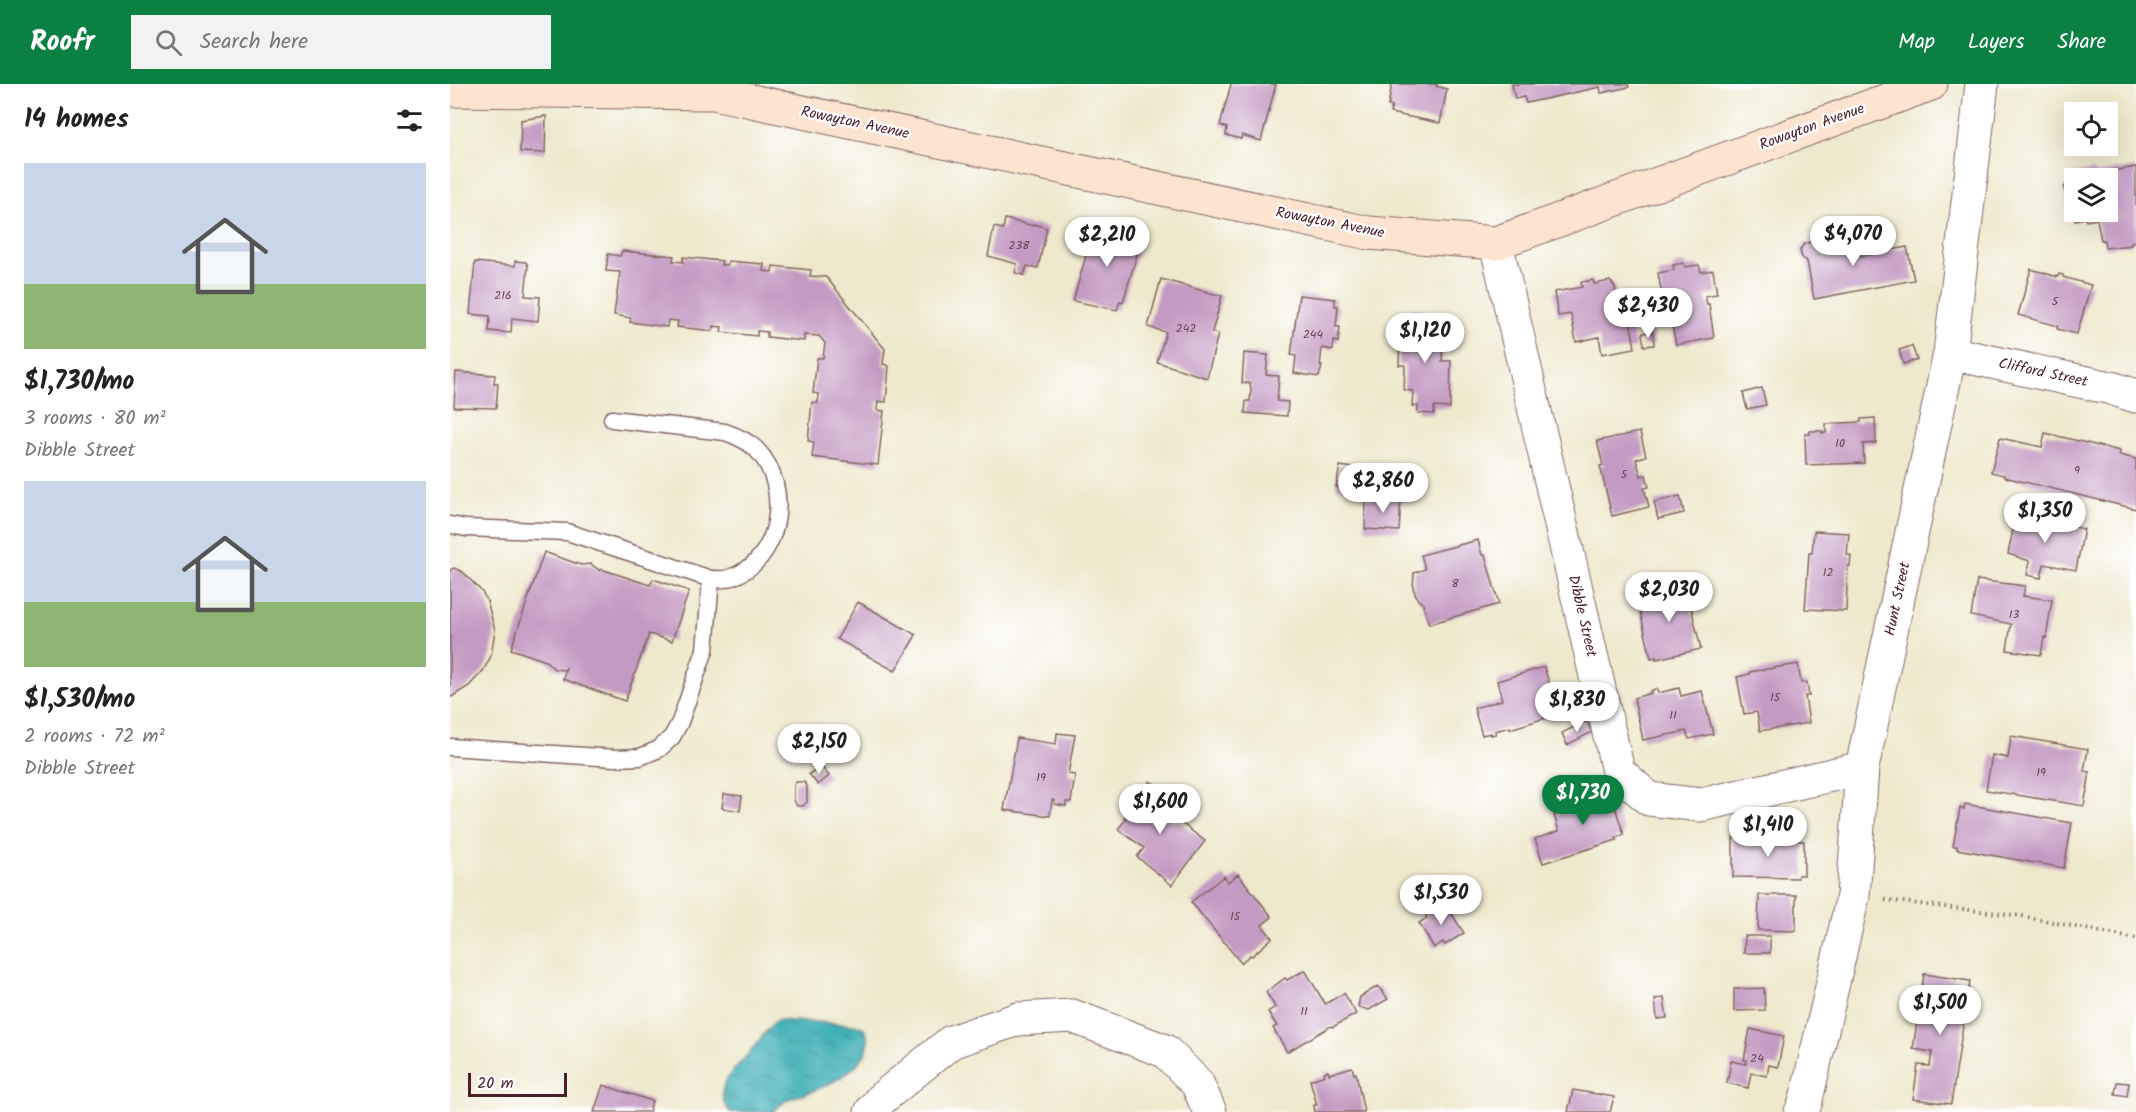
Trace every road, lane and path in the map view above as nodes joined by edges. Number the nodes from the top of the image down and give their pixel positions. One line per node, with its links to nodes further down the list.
1 (1931, 84): 5 (street, Rowayton Avenue)
2 (1983, 84): 6 (street, Hunt Street)
3 (700, 89): 4 (street, Rowayton Avenue); 5 (street, Rowayton Avenue)
4 (450, 90)
5 (1497, 243): 12 (street, Dibble Street)
6 (1950, 353): 7 (street, Clifford Street); 12 (street, Hunt Street)
7 (2136, 396)
8 (612, 419): 10 (lane)
9 (450, 525): 10 (lane)
10 (711, 579): 11 (lane)
11 (450, 747)
12 (1862, 768): 13 (street, Hunt Street)
13 (1853, 896): 14 (path); 17 (street, Hunt Street)
14 (2136, 939)
15 (870, 1112): 16 (street)
16 (1210, 1112)
17 (1801, 1112)

